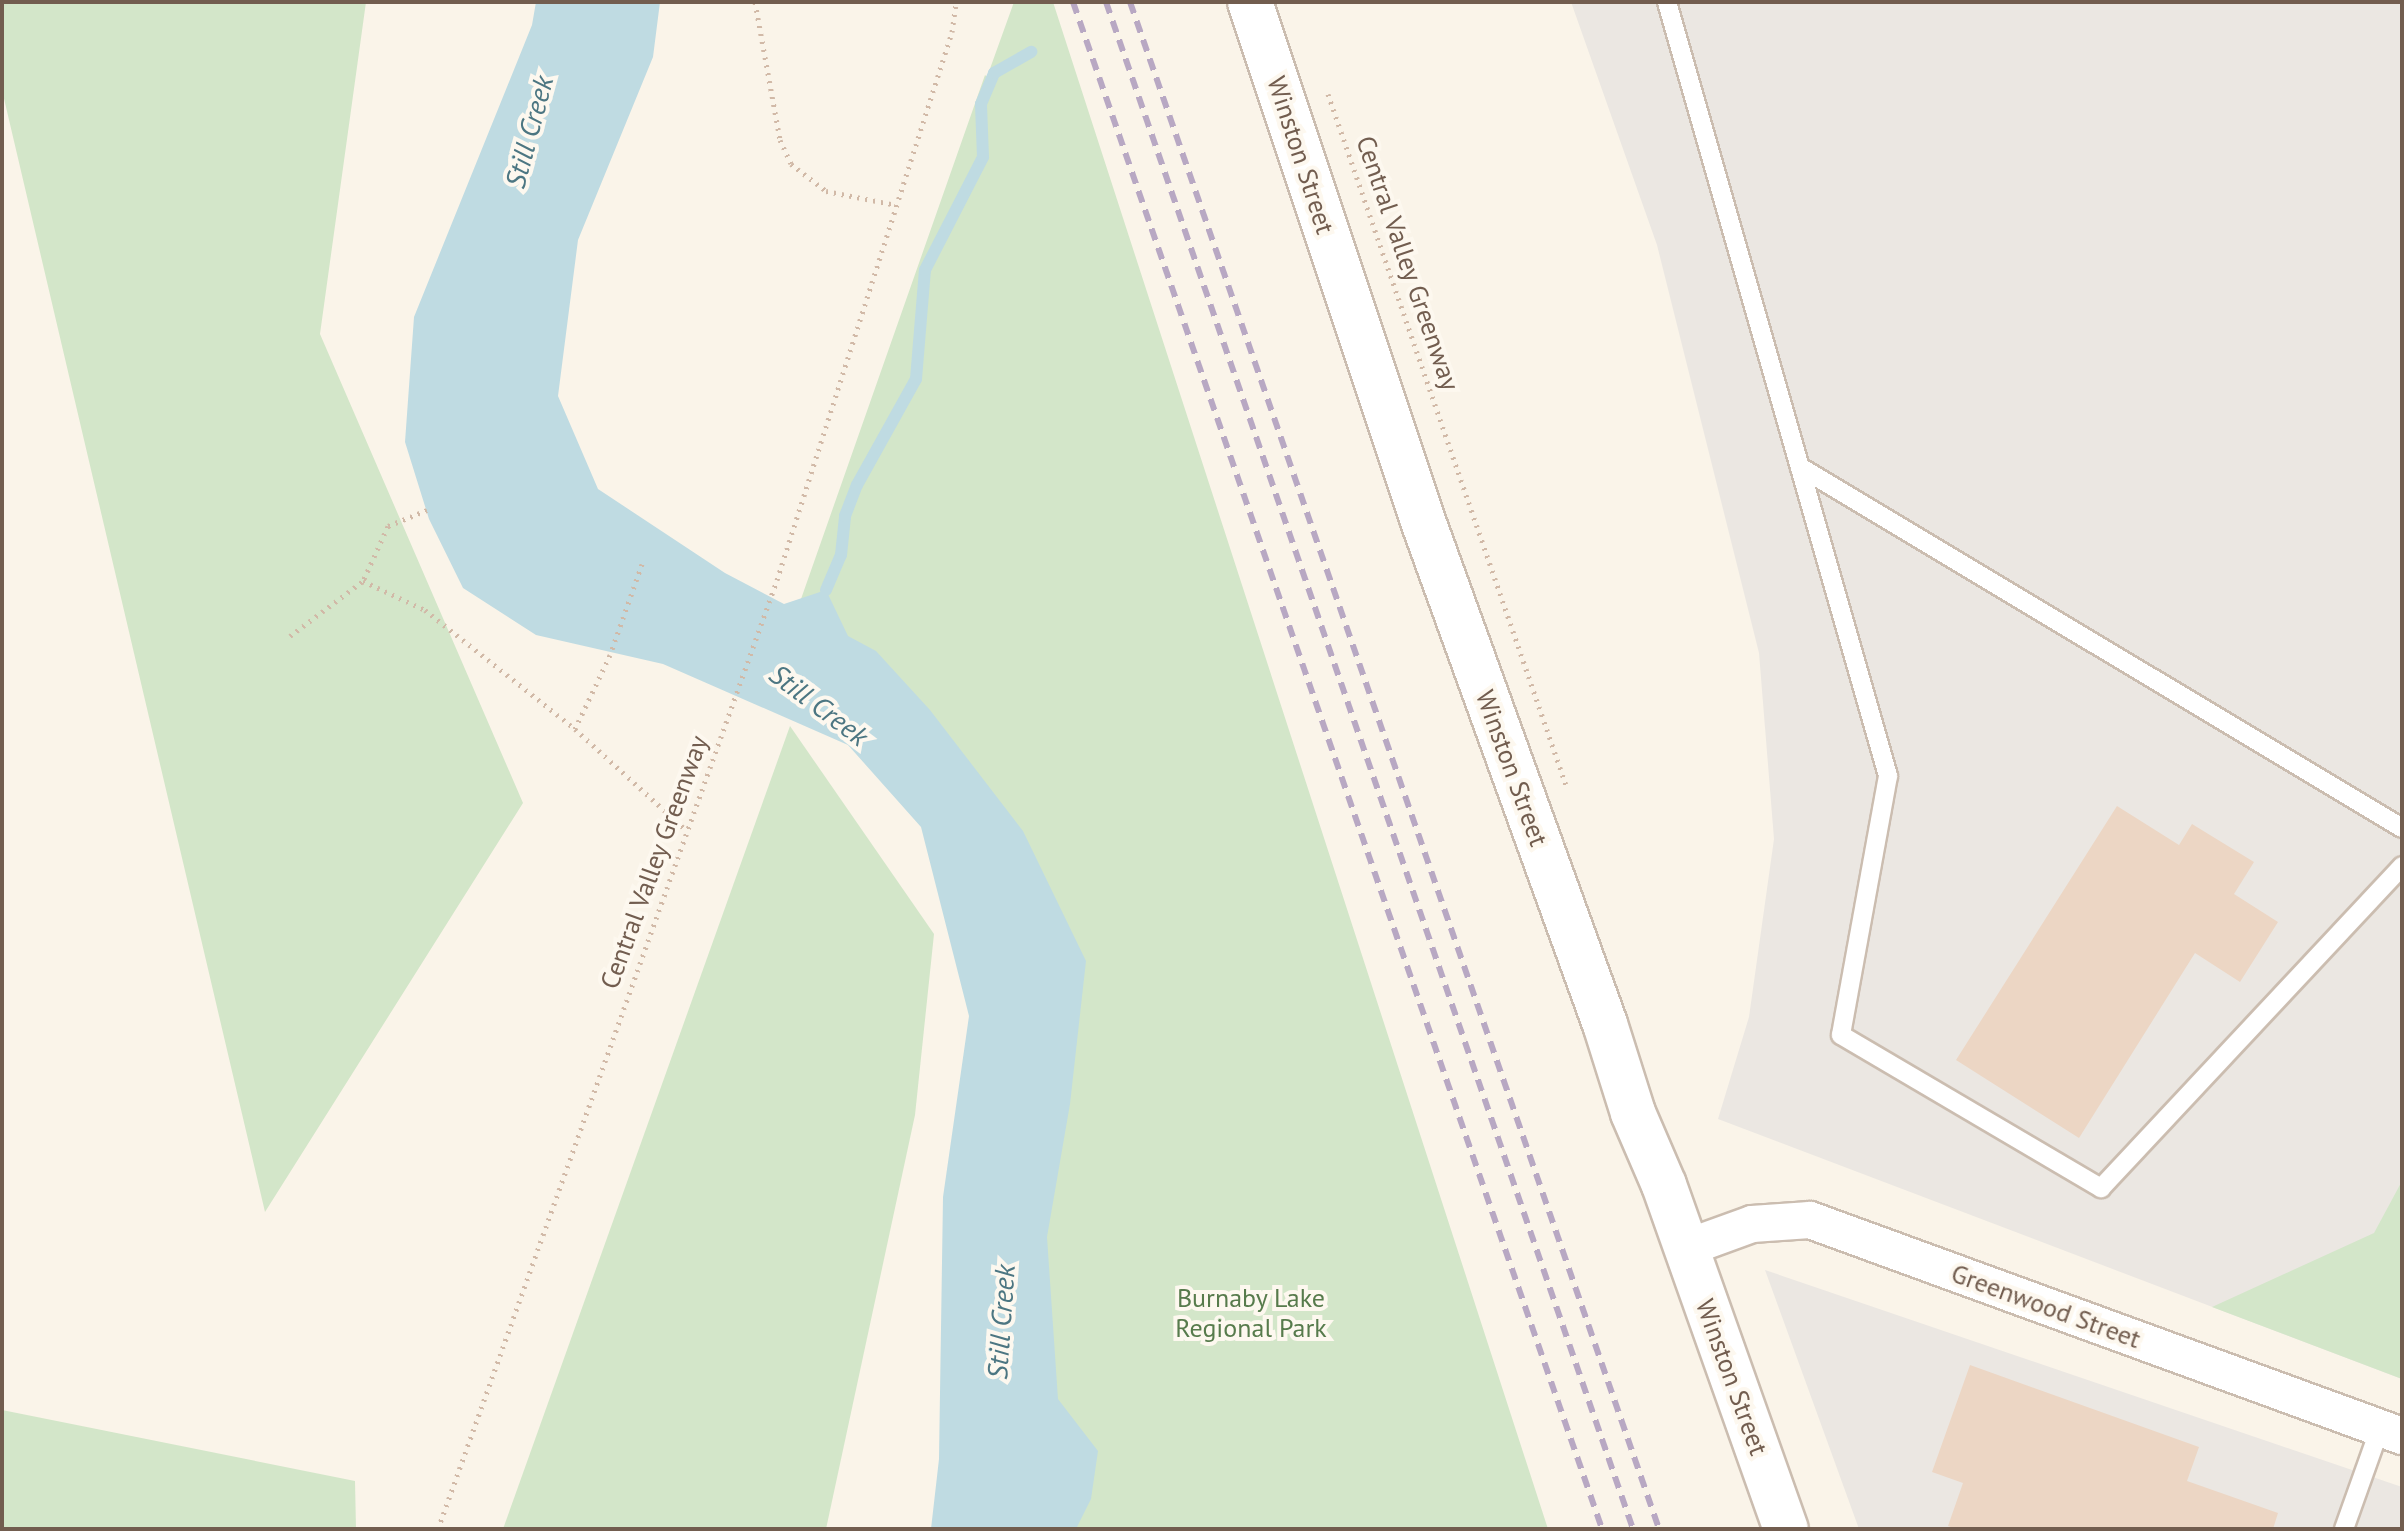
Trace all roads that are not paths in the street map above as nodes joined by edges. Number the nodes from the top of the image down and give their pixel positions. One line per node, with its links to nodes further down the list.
1 (1250, 2): 6 (street, Winston Street)
2 (1667, 2): 3 (lane)
3 (1800, 467): 4 (lane); 5 (lane)
4 (2402, 828)
5 (2402, 866)
6 (1686, 1248): 7 (street, Greenwood Street); 8 (street, Winston Street)
7 (2391, 1432): 9 (lane)
8 (1786, 1529)
9 (2344, 1529)

